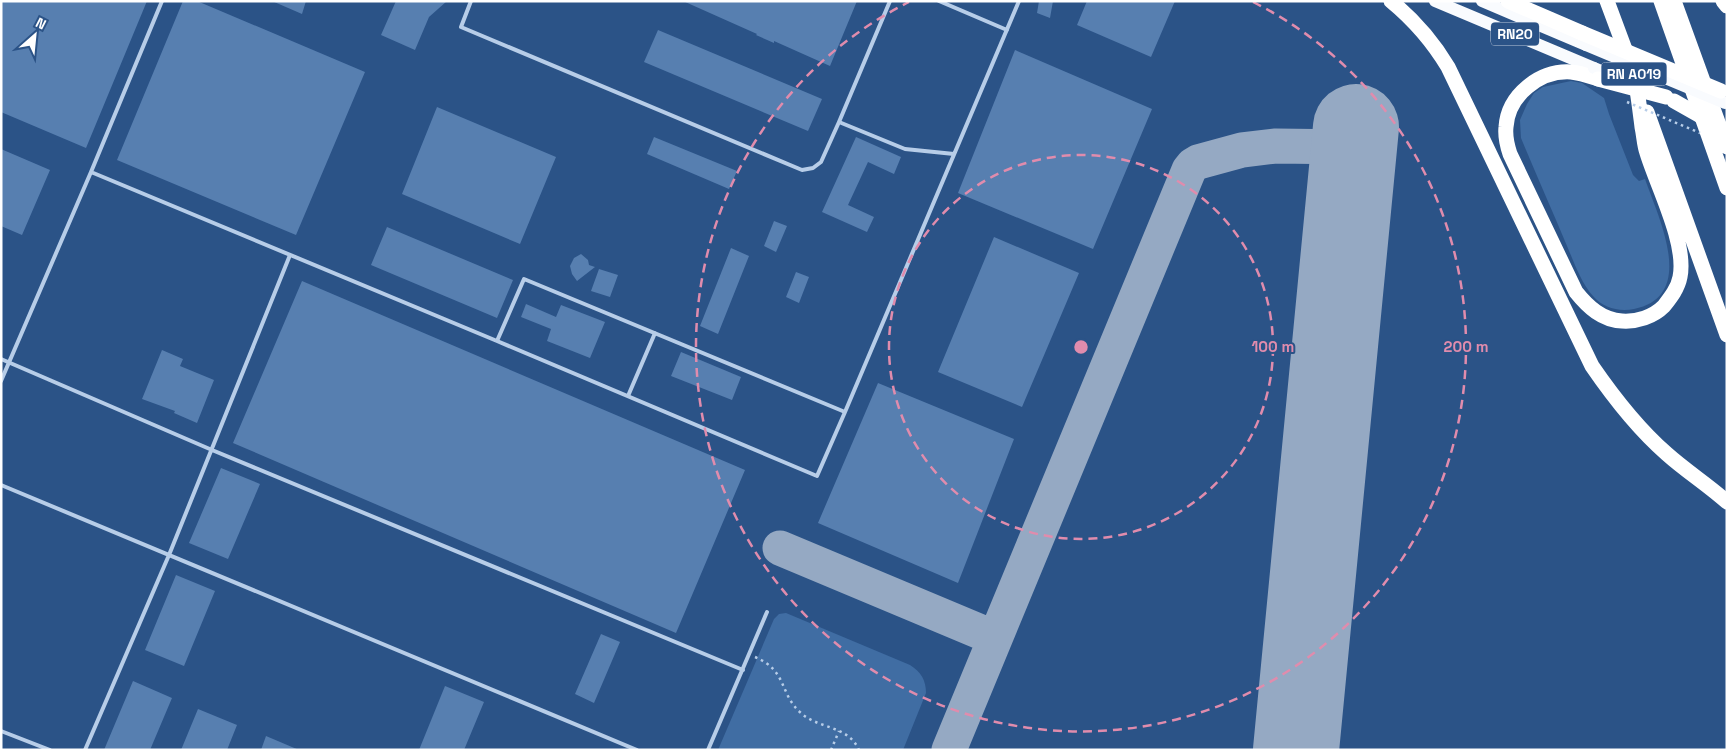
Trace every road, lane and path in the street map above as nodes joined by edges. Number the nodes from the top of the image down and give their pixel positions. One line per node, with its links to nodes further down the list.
1 (162, 1): 29 (lane)
2 (471, 1): 23 (lane)
3 (890, 1): 23 (lane)
4 (940, 1): 16 (lane)
5 (1019, 1): 16 (lane)
6 (1391, 1): 42 (highway)
7 (1435, 1): 18 (main road, RN20)
8 (1482, 1): 17 (main road, RN20)
9 (1508, 1): 17 (highway)
10 (1596, 1): 19 (highway)
11 (1607, 1): 19 (highway, RN A019)
12 (1661, 1): 30 (highway, RN A019)
13 (1674, 1): 27 (highway)
14 (1723, 1): 15 (highway)
15 (1727, 6)
16 (1007, 30): 28 (lane)
17 (1584, 39): 20 (highway, bridge)
18 (1596, 73): 19 (highway); 21 (highway, bridge)
19 (1634, 74): 33 (highway, RN A019)
20 (1725, 98)
21 (1670, 99): 24 (main road, bridge); 25 (highway, bridge)
22 (1622, 100): 26 (path, bridge)
23 (839, 122): 28 (lane)
24 (1727, 124)
25 (1727, 131)
26 (1700, 133)
27 (1727, 147)
28 (954, 154): 39 (lane)
29 (91, 172): 31 (lane); 36 (lane)
30 (1727, 188)
31 (290, 255): 34 (lane); 40 (lane)
32 (655, 333): 34 (lane); 38 (lane); 39 (lane)
33 (1727, 334)
34 (497, 341): 38 (lane)
35 (1, 359): 36 (lane)
36 (9, 362): 37 (lane); 40 (lane)
37 (1, 381)
38 (628, 396): 39 (lane)
39 (845, 412)
40 (212, 450): 43 (lane); 46 (lane)
41 (1, 485): 43 (lane)
42 (1727, 502)
43 (169, 555): 50 (lane); 51 (lane)
44 (767, 612): 45 (lane)
45 (749, 655): 46 (lane); 47 (path)
46 (743, 670): 52 (lane)
47 (839, 730): 53 (path); 54 (path)
48 (1, 731): 49 (lane)
49 (50, 750)
50 (85, 750)
51 (638, 750)
52 (708, 750)
53 (831, 750)
54 (859, 750)

